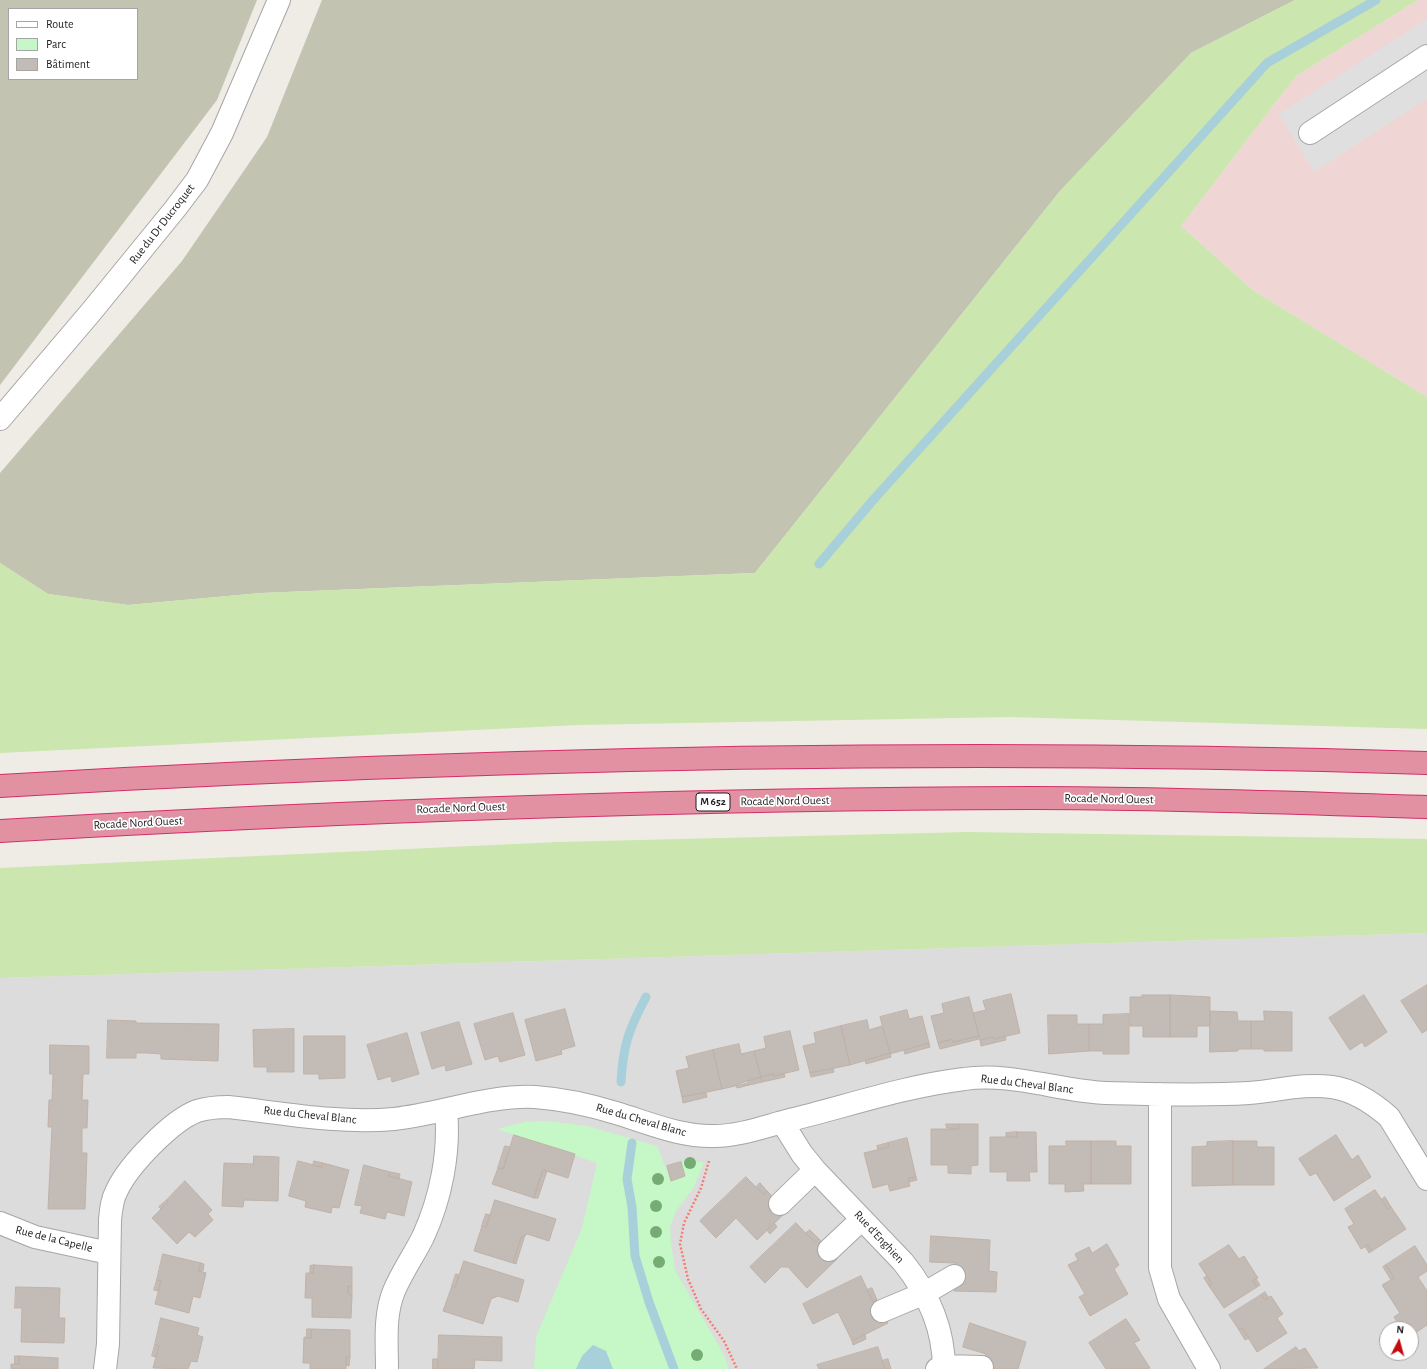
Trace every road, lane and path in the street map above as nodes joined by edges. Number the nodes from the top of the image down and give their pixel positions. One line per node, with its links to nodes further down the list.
1 (279, 0): 4 (street, Rue du Dr Ducroquet)
2 (1427, 56): 3 (street)
3 (1310, 133)
4 (0, 419)
5 (1427, 763): 6 (highway)
6 (0, 786)
7 (1427, 807): 8 (highway, Rocade Nord Ouest / M 652)
8 (0, 831)
9 (1160, 1094): 11 (street, Rue du Cheval Blanc); 14 (street, Rue du Cheval Blanc); 28 (street)
10 (446, 1110): 12 (street, Rue du Cheval Blanc); 19 (street, Rue du Cheval Blanc); 26 (street)
11 (782, 1122): 12 (street, Rue du Cheval Blanc); 13 (street, Rue d'Enghien)
12 (718, 1136): 27 (path)
13 (815, 1170): 15 (street); 16 (street, Rue d'Enghien)
14 (1427, 1179)
15 (780, 1204)
16 (862, 1219): 18 (street); 21 (street, Rue d'Enghien)
17 (0, 1223): 19 (street, Rue de la Capelle)
18 (829, 1250)
19 (109, 1253): 25 (street, Rue du Cheval Blanc)
20 (954, 1276): 21 (street)
21 (925, 1294): 22 (street); 23 (street, Rue d'Enghien)
22 (882, 1310)
23 (942, 1368): 24 (street)
24 (982, 1368)
25 (105, 1369)
26 (387, 1369)
27 (737, 1369)
28 (1209, 1369)

